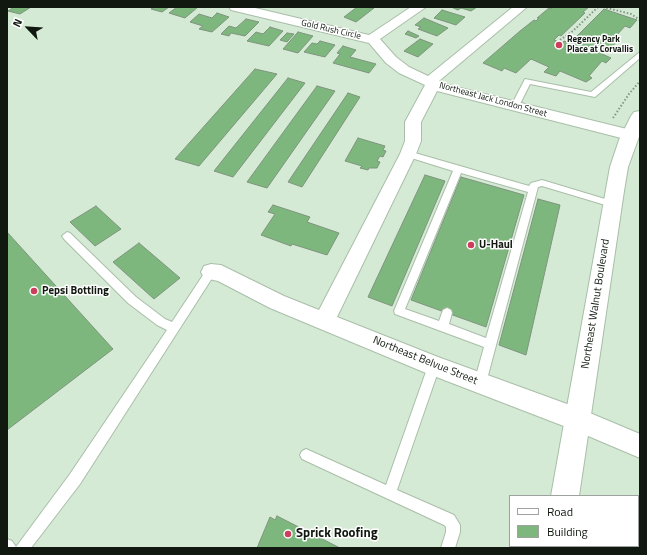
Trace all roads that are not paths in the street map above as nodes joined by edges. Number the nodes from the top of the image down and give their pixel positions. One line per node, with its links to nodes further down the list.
1 (235, 7): 5 (street, Gold Rush Circle)
2 (288, 7): 5 (street)
3 (420, 7): 6 (street, Gold Rush Circle)
4 (521, 7): 8 (street)
5 (273, 16): 6 (street, Gold Rush Circle)
6 (371, 39): 8 (street, Northeast Jack London Street)
7 (640, 54): 9 (lane)
8 (431, 83): 9 (street, Northeast Jack London Street); 11 (street)
9 (515, 106): 10 (street, Northeast Jack London Street)
10 (635, 126): 14 (main road, Northeast Walnut Boulevard)
11 (408, 154): 12 (lane); 18 (street)
12 (458, 169): 13 (lane); 19 (lane)
13 (533, 190): 14 (lane); 21 (lane)
14 (612, 204): 24 (main road, Northeast Walnut Boulevard)
15 (67, 236): 20 (lane)
16 (211, 272): 18 (street, Northeast Belvue Street); 20 (lane)
17 (448, 313): 19 (lane)
18 (324, 321): 22 (street, Northeast Belvue Street)
19 (442, 327): 21 (lane)
20 (175, 328): 29 (lane)
21 (490, 344): 23 (lane)
22 (434, 366): 23 (street, Northeast Belvue Street); 27 (lane)
23 (480, 383): 24 (street, Northeast Belvue Street)
24 (578, 420): 25 (street, Northeast Belvue Street); 28 (main road, Northeast Walnut Boulevard)
25 (640, 446)
26 (306, 455): 27 (lane)
27 (389, 493): 30 (lane)
28 (565, 495)
29 (22, 548)
30 (448, 548)

